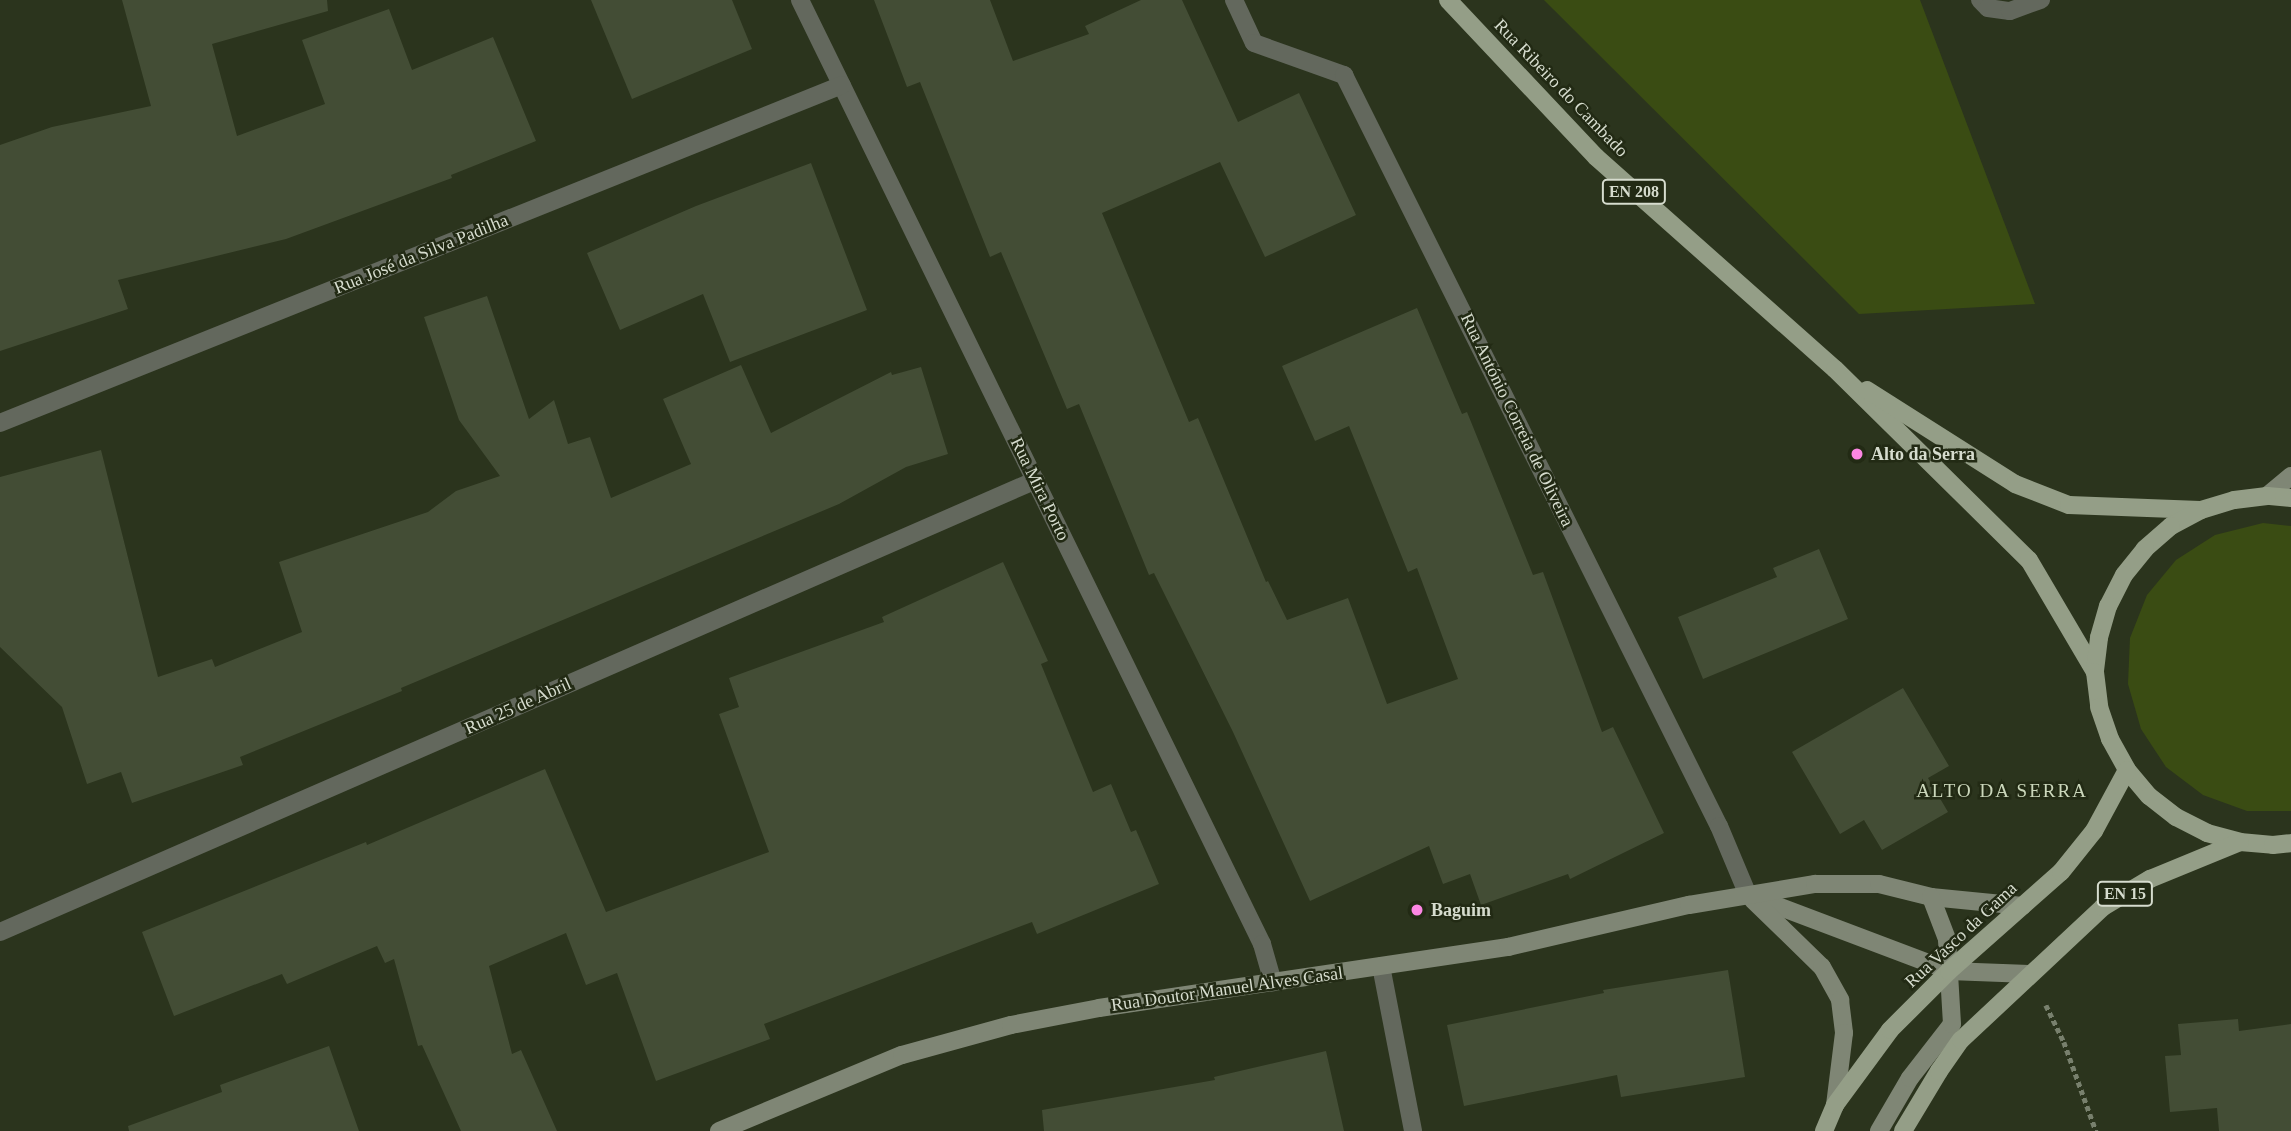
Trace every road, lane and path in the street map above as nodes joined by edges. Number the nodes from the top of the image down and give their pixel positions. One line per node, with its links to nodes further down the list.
1 (800, 0): 6 (street, Rua Mira Porto)
2 (1234, 0): 18 (street, Rua António Correia de Oliveira)
3 (1448, 0): 7 (main road, Rua Ribeiro do Cambado / EN 208)
4 (1980, 0): 5 (street)
5 (2040, 0)
6 (842, 85): 8 (street, Rua José da Silva Padilha); 10 (street, Rua Mira Porto)
7 (1835, 369): 13 (main road, Rua Ribeiro do Cambado / EN 208); 14 (main road, Rua Ribeiro do Cambado / EN 208)
8 (0, 423)
9 (2291, 476): 11 (street)
10 (1036, 480): 21 (street, Rua 25 de Abril); 25 (street, Rua Mira Porto)
11 (2267, 496): 12 (main road); 13 (main road)
12 (2291, 498)
13 (2201, 510): 14 (main road)
14 (2095, 672): 15 (main road)
15 (2127, 770): 16 (main road); 20 (main road, Rua Vasco da Gama)
16 (2240, 842): 17 (main road); 24 (main road, EN 15)
17 (2291, 843)
18 (1748, 895): 19 (street, Rua Doutor Manuel Alves Casal); 22 (street, Rua Doutor Manuel Alves Casal); 23 (street); 27 (street)
19 (1931, 897): 20 (street, Rua Doutor Manuel Alves Casal); 23 (street)
20 (2023, 906): 23 (main road, Rua Vasco da Gama)
21 (0, 932)
22 (1381, 966): 25 (street, Rua Doutor Manuel Alves Casal); 29 (street)
23 (1949, 971): 24 (street); 27 (main road, Rua Vasco da Gama); 31 (street)
24 (2029, 974): 32 (main road, EN 15)
25 (1273, 982): 28 (street, Rua Doutor Manuel Alves Casal)
26 (2054, 1021): 33 (path)
27 (1835, 1105): 30 (main road, Rua Vasco da Gama)
28 (719, 1131)
29 (1413, 1131)
30 (1824, 1131)
31 (1879, 1131)
32 (1903, 1131)
33 (2096, 1131)

